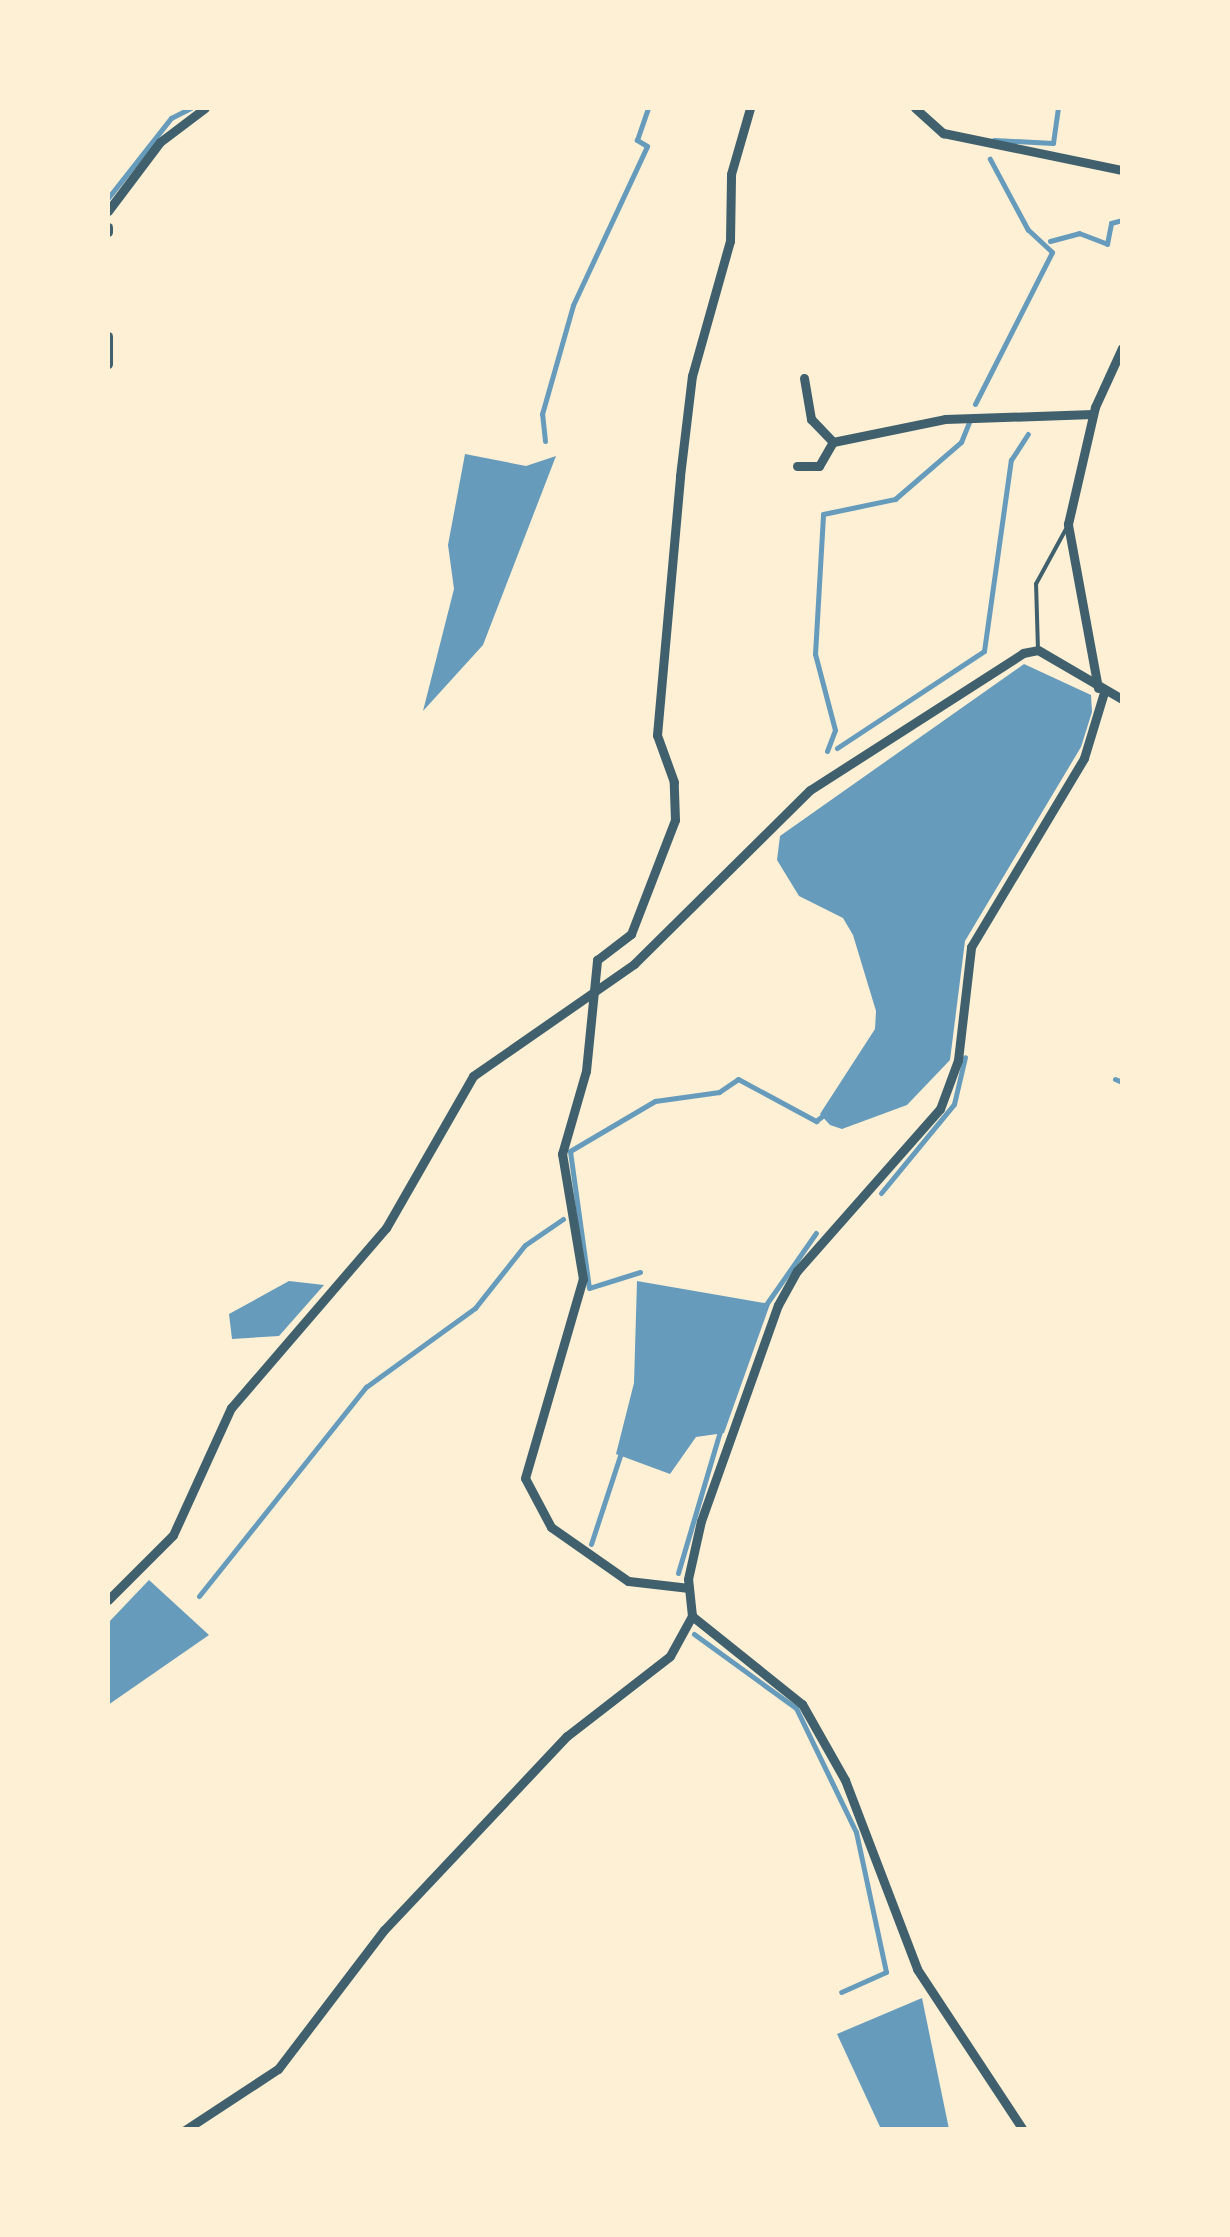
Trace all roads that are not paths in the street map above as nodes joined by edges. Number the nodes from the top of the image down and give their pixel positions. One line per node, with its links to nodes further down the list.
1 (205, 108): 5 (street)
2 (750, 108): 17 (street)
3 (915, 108): 4 (street)
4 (1122, 170)
5 (108, 212)
6 (108, 336): 8 (street)
7 (1122, 348): 10 (street)
8 (108, 364)
9 (804, 378): 11 (street)
10 (1093, 414): 11 (street); 13 (street)
11 (834, 442): 12 (street)
12 (798, 466)
13 (1068, 524): 14 (lane); 15 (street)
14 (1038, 650): 15 (street); 17 (street)
15 (1101, 690): 16 (street); 18 (street)
16 (1122, 699)
17 (600, 982): 18 (street); 19 (street)
18 (688, 1588): 20 (street)
19 (108, 1600)
20 (692, 1616): 21 (street); 22 (street)
21 (186, 2130)
22 (1024, 2130)

